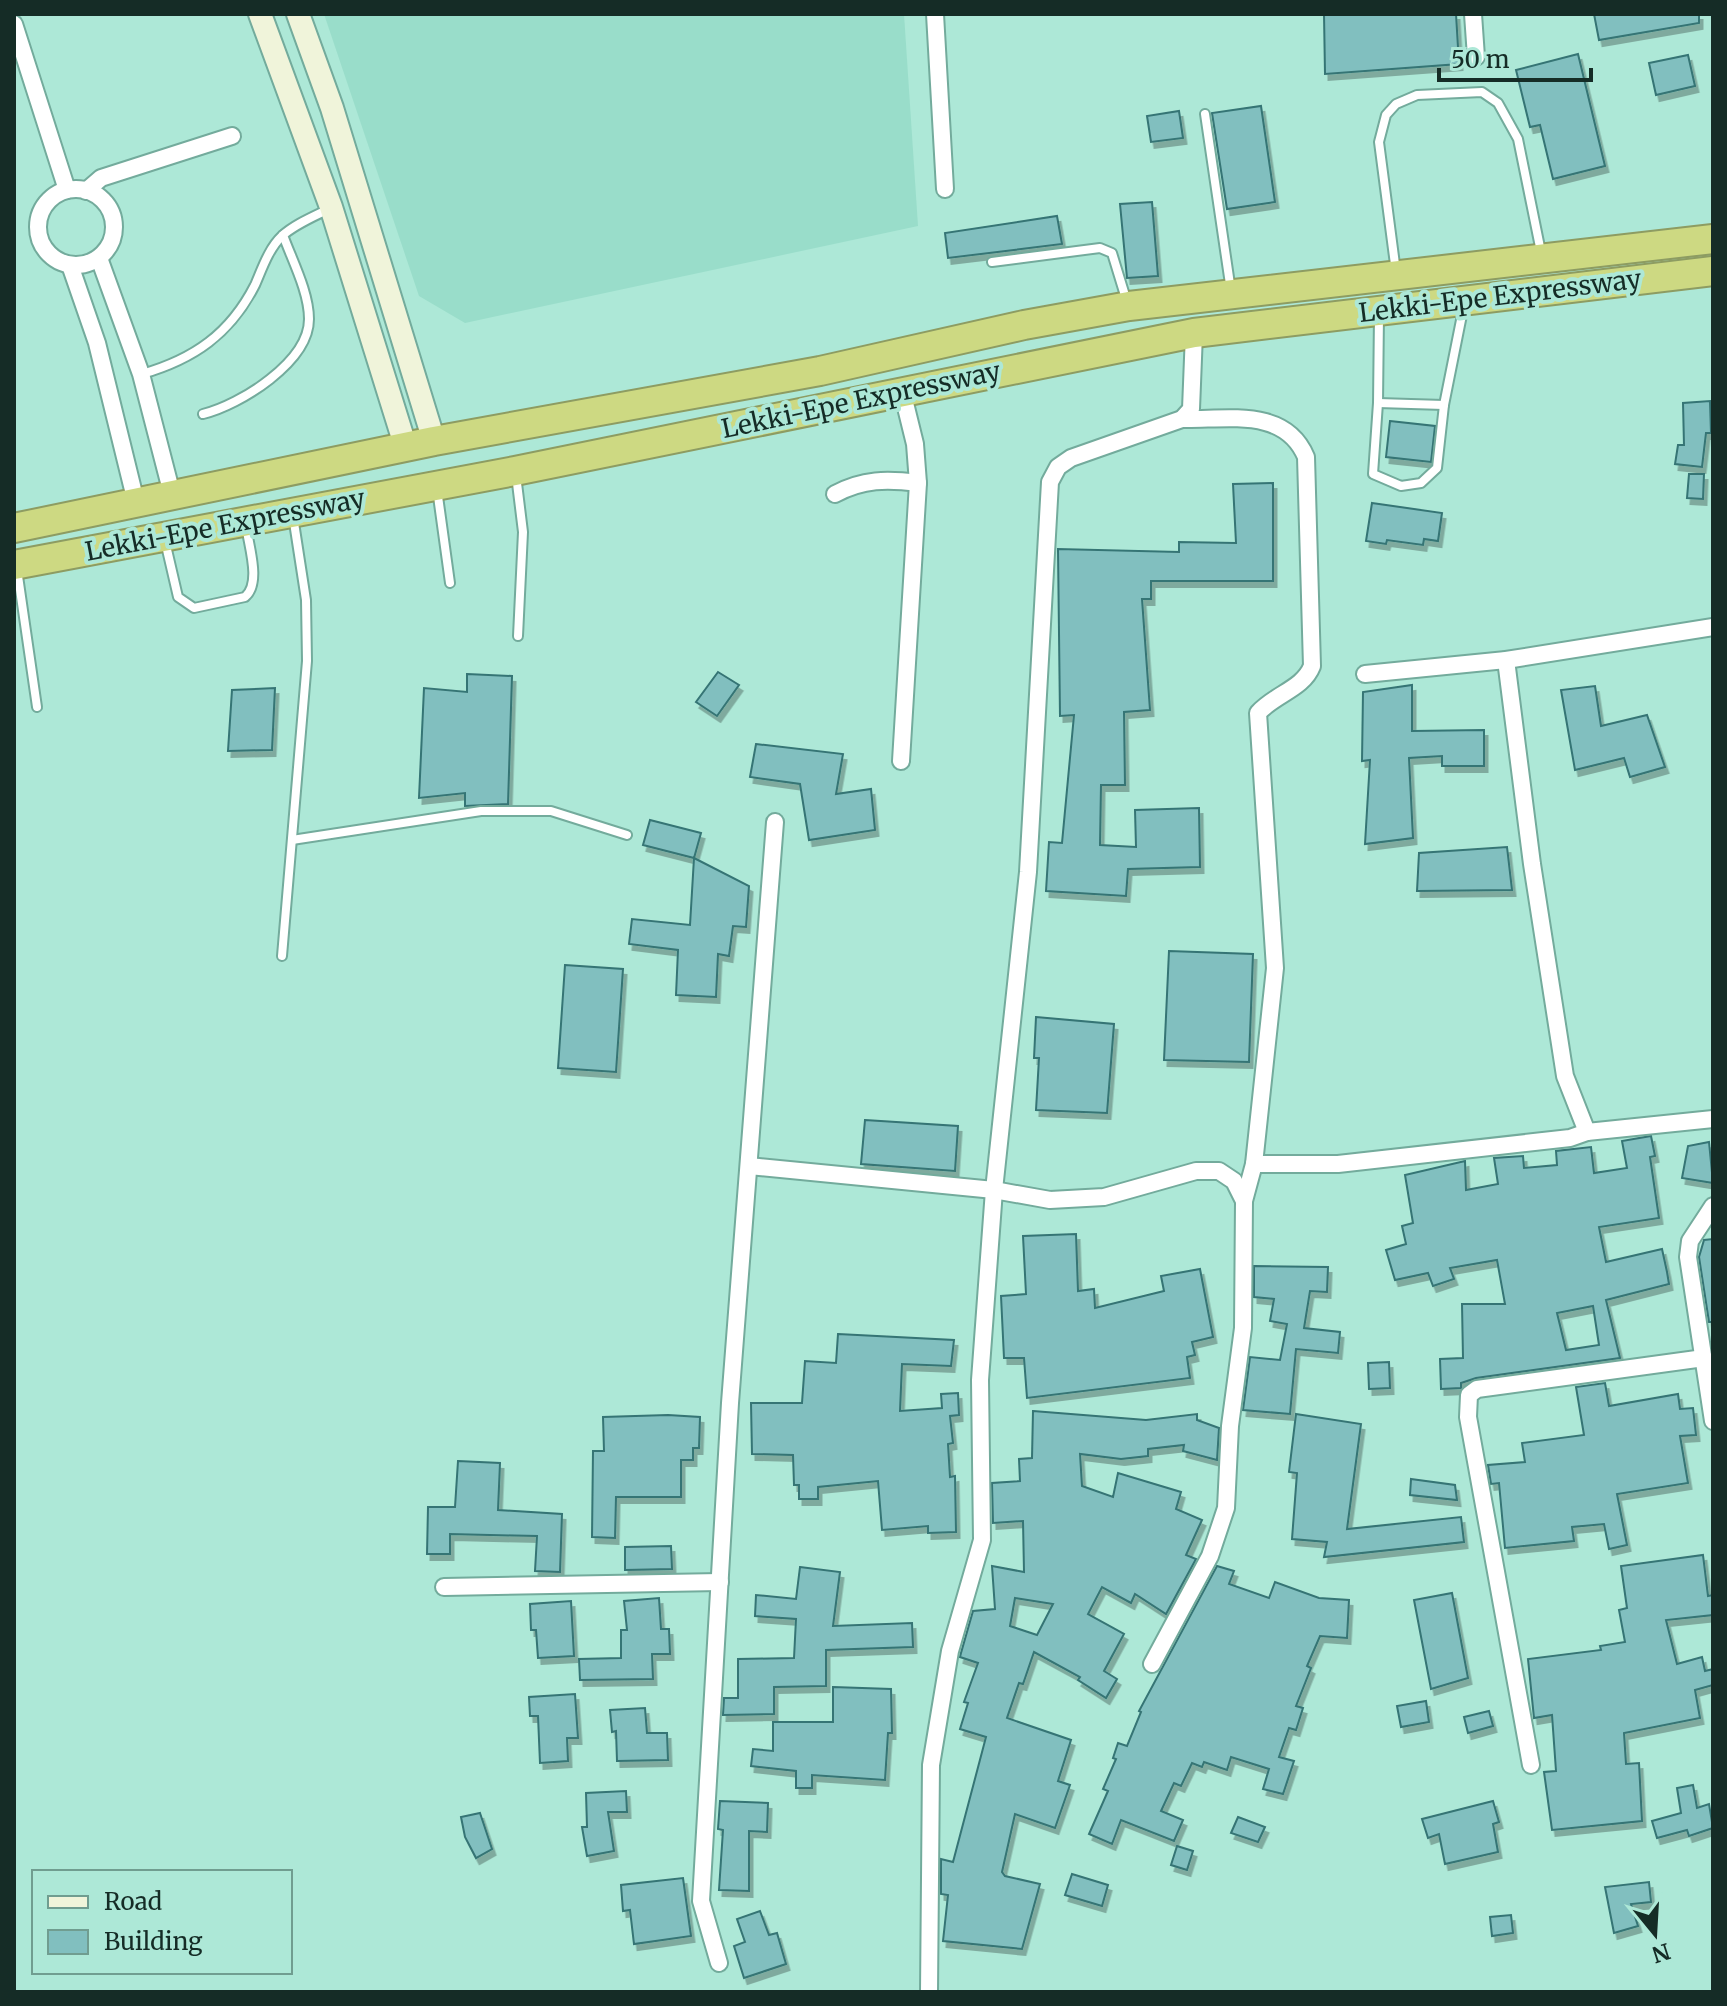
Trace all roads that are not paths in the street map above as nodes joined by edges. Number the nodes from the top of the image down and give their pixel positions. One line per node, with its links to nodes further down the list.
1 (260, 14): 12 (street)
2 (298, 14): 26 (street)
3 (935, 14): 9 (street)
4 (1473, 14): 6 (street)
5 (14, 24): 10 (street)
6 (1476, 57)
7 (1205, 114): 21 (lane)
8 (232, 136): 11 (street)
9 (945, 189)
10 (67, 190): 11 (street); 18 (street)
11 (86, 191): 16 (street)
12 (331, 207): 13 (lane); 27 (street)
13 (283, 235): 28 (lane); 32 (lane)
14 (1713, 239): 15 (highway, Lekki-Epe Expressway)
15 (1542, 257): 20 (highway, Lekki-Epe Expressway); 20 (lane)
16 (99, 258): 18 (street); 28 (street)
17 (992, 262): 23 (lane)
18 (70, 265): 41 (street)
19 (1713, 271): 22 (highway, Lekki-Epe Expressway)
20 (1396, 273): 21 (highway, Lekki-Epe Expressway)
21 (1231, 293): 23 (highway, Lekki-Epe Expressway)
22 (1465, 300): 24 (highway, Lekki-Epe Expressway); 31 (lane)
23 (1129, 306): 34 (highway, Lekki-Epe Expressway)
24 (1379, 310): 25 (highway, Lekki-Epe Expressway); 30 (lane)
25 (1194, 333): 29 (highway, Lekki-Epe Expressway); 33 (street)
26 (411, 362): 27 (street); 34 (street)
27 (383, 370): 35 (street)
28 (141, 374): 39 (street)
29 (902, 391): 36 (highway, Lekki-Epe Expressway); 37 (street)
30 (1378, 403): 31 (lane); 31 (lane)
31 (1444, 405)
32 (203, 414)
33 (1182, 419): 60 (street); 62 (street)
34 (434, 441): 35 (highway, Lekki-Epe Expressway)
35 (406, 448): 39 (highway, Lekki-Epe Expressway)
36 (515, 471): 38 (highway, Lekki-Epe Expressway); 49 (lane)
37 (918, 483): 40 (street); 53 (street)
38 (436, 484): 42 (highway, Lekki-Epe Expressway); 47 (lane)
39 (172, 494): 41 (highway, Lekki-Epe Expressway)
40 (835, 494)
41 (136, 502): 44 (highway, Lekki-Epe Expressway)
42 (292, 511): 43 (highway, Lekki-Epe Expressway); 56 (lane)
43 (245, 520): 45 (highway, Lekki-Epe Expressway); 45 (lane)
44 (14, 528)
45 (163, 536): 46 (highway, Lekki-Epe Expressway)
46 (15, 564): 52 (lane)
47 (450, 583)
48 (1713, 627): 50 (street)
49 (518, 636)
50 (1506, 660): 51 (street); 59 (street)
51 (1365, 674)
52 (37, 707)
53 (901, 761)
54 (775, 822): 61 (street)
55 (627, 835): 56 (lane)
56 (292, 840): 57 (lane)
57 (282, 956)
58 (1713, 1119): 59 (street)
59 (1587, 1132): 60 (street)
60 (1254, 1164): 63 (street)
61 (749, 1166): 62 (street); 67 (street)
62 (994, 1190): 63 (street); 72 (street)
63 (1244, 1201): 69 (street)
64 (1713, 1206): 65 (street)
65 (1704, 1358): 66 (street); 70 (street)
66 (1713, 1421)
67 (720, 1582): 68 (street); 71 (street)
68 (444, 1587)
69 (1152, 1664)
70 (1531, 1765)
71 (719, 1963)
72 (929, 1992)

